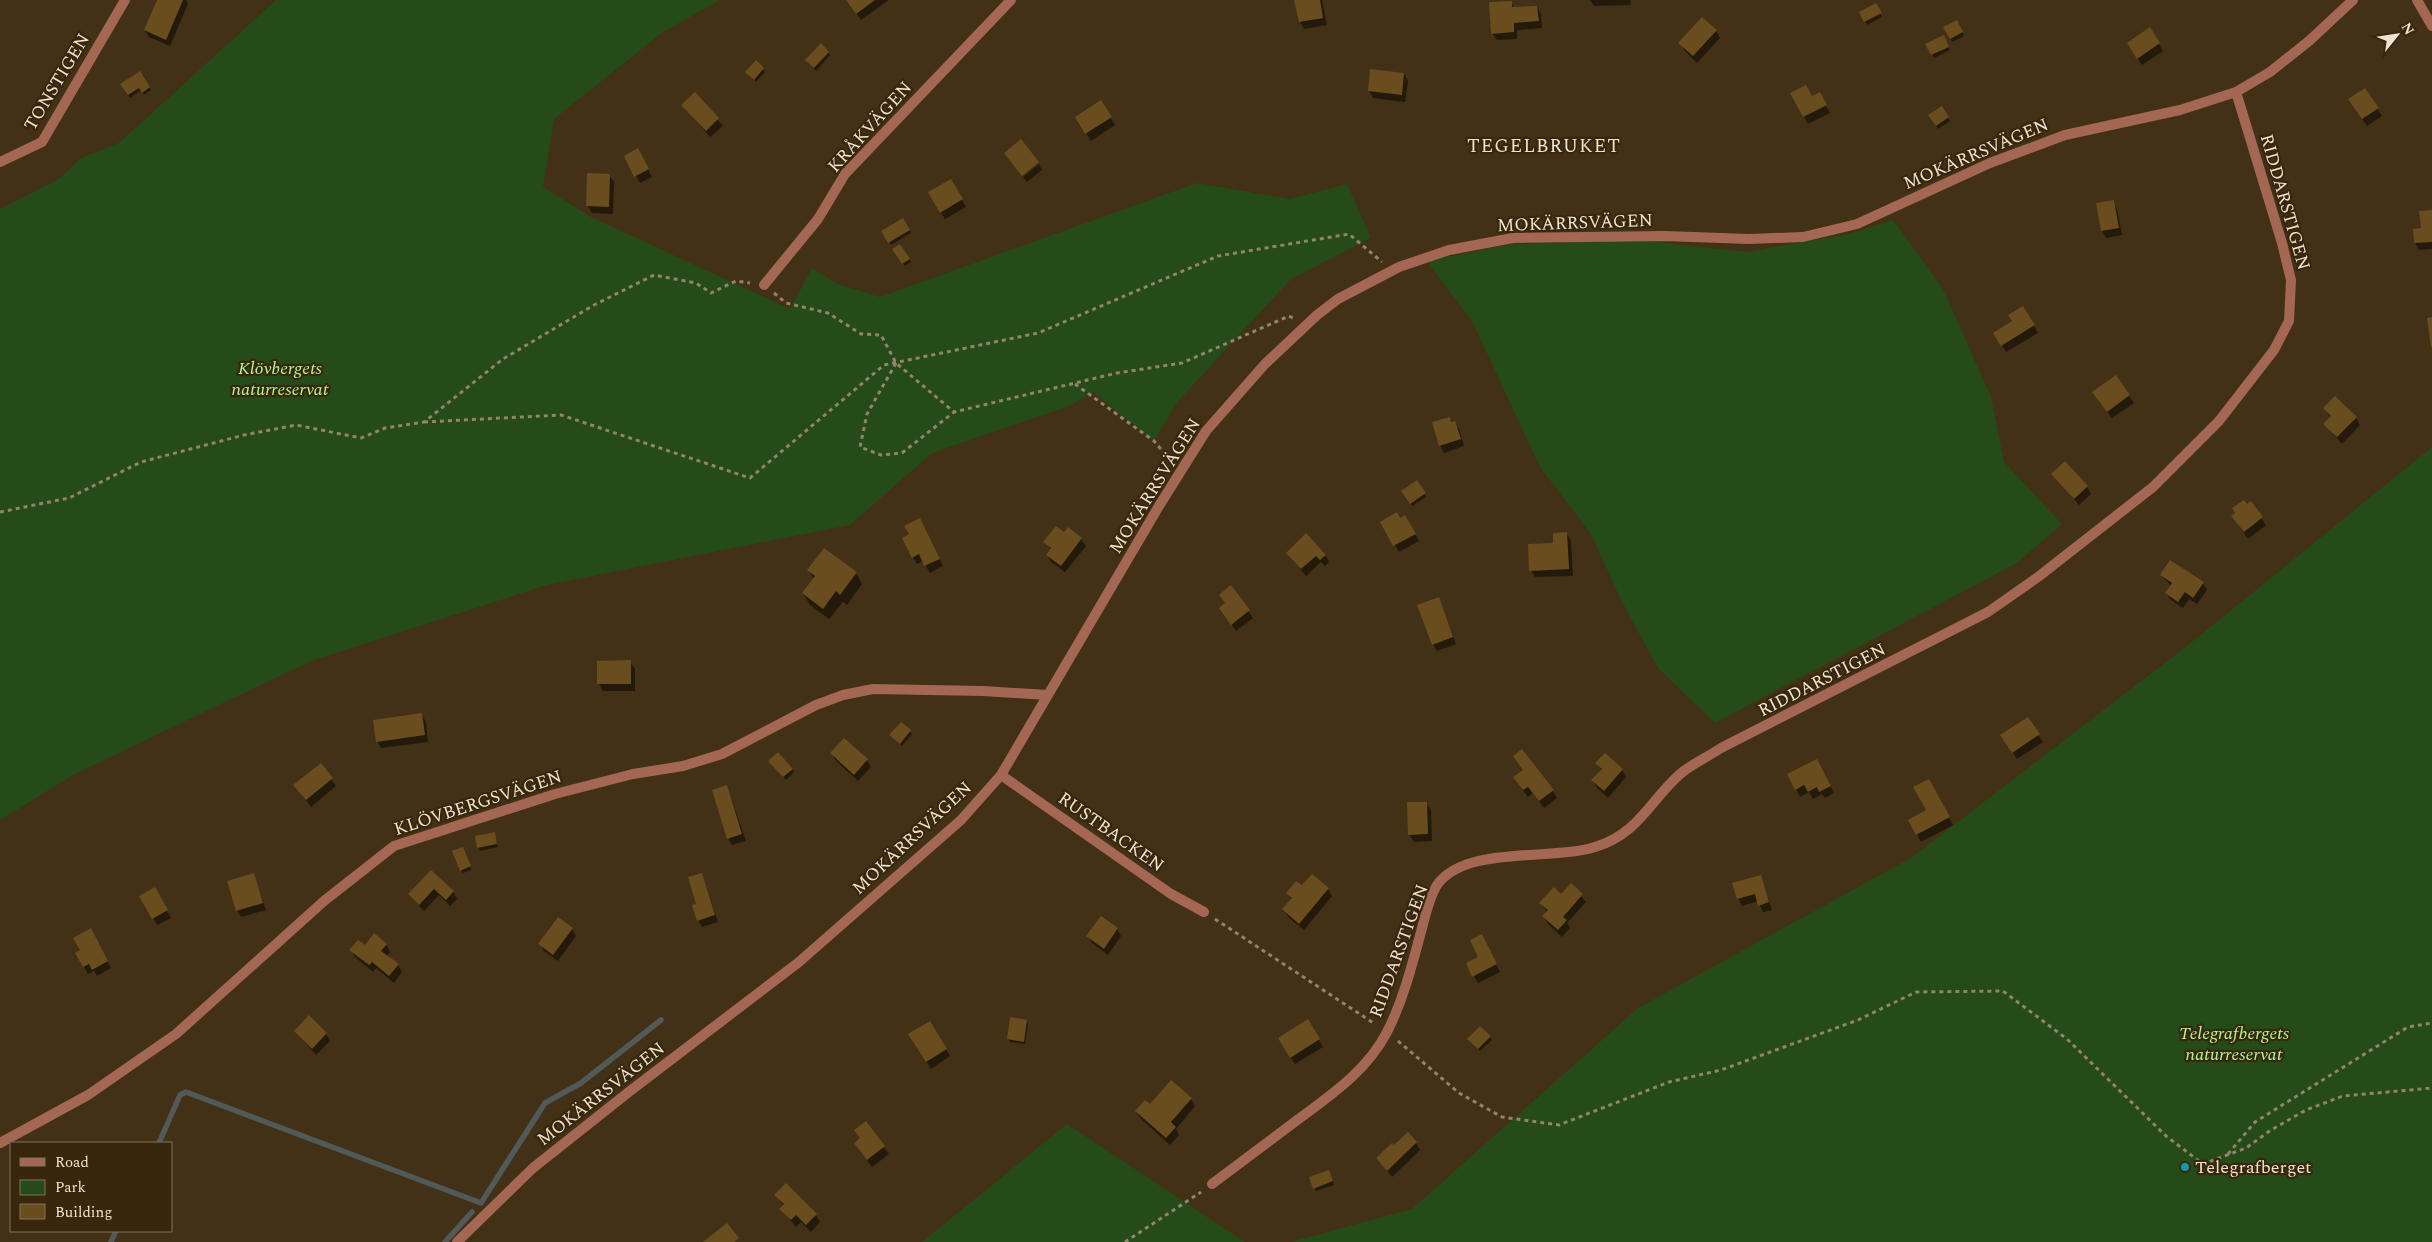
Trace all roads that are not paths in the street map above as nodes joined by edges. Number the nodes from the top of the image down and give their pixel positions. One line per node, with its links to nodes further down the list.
1 (125, 0): 7 (street, TONSTIGEN)
2 (1011, 0): 8 (street, KRÅKVÄGEN)
3 (2353, 0): 6 (street, MOKÄRRSVÄGEN)
4 (2418, 0): 5 (street)
5 (2432, 26)
6 (2236, 92): 9 (street, MOKÄRRSVÄGEN); 13 (street, RIDDARSTIGEN)
7 (0, 162)
8 (764, 285)
9 (1048, 695): 10 (street, MOKÄRRSVÄGEN); 12 (street, KLÖVBERGSVÄGEN)
10 (1001, 775): 11 (street, RUSTBACKEN); 14 (street, MOKÄRRSVÄGEN)
11 (1204, 912)
12 (0, 1143)
13 (1212, 1184)
14 (457, 1242)

